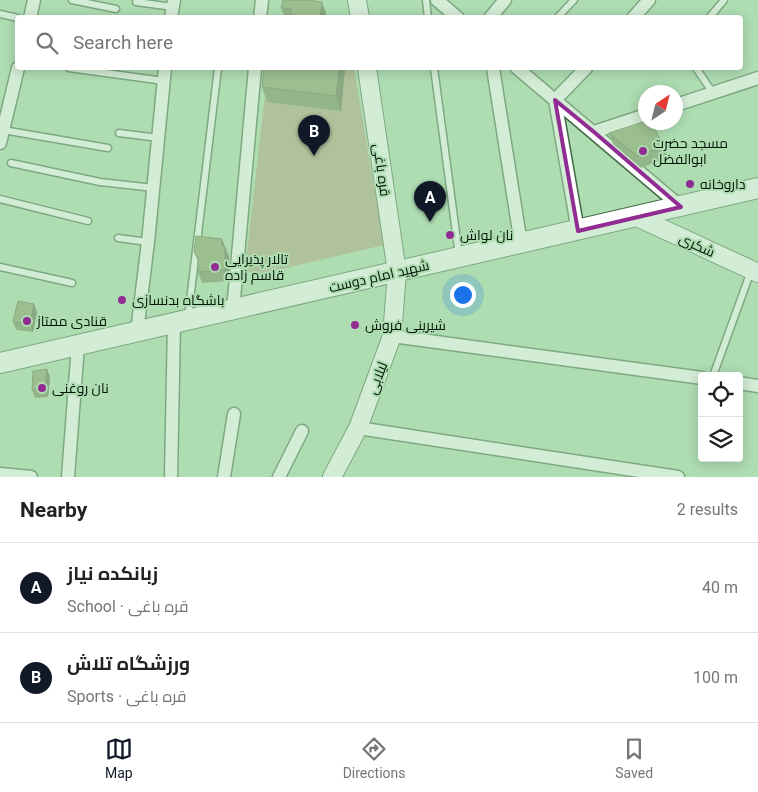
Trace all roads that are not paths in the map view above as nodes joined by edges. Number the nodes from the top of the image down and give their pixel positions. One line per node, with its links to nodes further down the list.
1 (34, 0): 15 (street)
2 (72, 0): 13 (lane)
3 (262, 0): 16 (street)
4 (357, 0): 17 (main road)
5 (426, 0): 18 (lane)
6 (505, 0): 20 (street)
7 (574, 0): 21 (lane)
8 (649, 0): 22 (street)
9 (724, 0): 23 (lane)
10 (441, 1): 19 (street)
11 (136, 2): 12 (lane)
12 (173, 8)
13 (116, 10)
14 (0, 14): 24 (lane)
15 (31, 15)
16 (260, 15)
17 (360, 15)
18 (428, 15)
19 (455, 15)
20 (492, 15)
21 (560, 15)
22 (635, 15)
23 (711, 15)
24 (15, 17)
25 (18, 70): 42 (street)
26 (84, 70): 37 (lane)
27 (165, 70): 37 (street)
28 (218, 70): 65 (lane)
29 (255, 70): 64 (street)
30 (367, 70): 62 (main road, قره باغی)
31 (434, 70): 59 (lane)
32 (493, 70): 58 (street)
33 (519, 70): 39 (street)
34 (584, 70): 39 (street)
35 (697, 70): 38 (lane)
36 (758, 78): 38 (street)
37 (164, 81): 45 (street)
38 (713, 93): 40 (street)
39 (556, 100): 43 (street); 55 (street)
40 (683, 103)
41 (638, 118): 43 (street)
42 (3, 130): 46 (street); 47 (lane)
43 (594, 132): 52 (street)
44 (119, 133): 45 (lane)
45 (159, 138): 49 (street)
46 (0, 143)
47 (108, 148)
48 (11, 163): 49 (lane)
49 (154, 188): 57 (street)
50 (758, 188): 52 (main road, شهید امام دوست)
51 (0, 199): 54 (lane)
52 (681, 207): 53 (main road, شهید امام دوست)
53 (637, 217): 55 (main road, شهید امام دوست); 61 (main road, شکری)
54 (88, 221)
55 (578, 231): 58 (main road, شهید امام دوست)
56 (118, 238): 57 (lane)
57 (148, 242): 66 (street)
58 (521, 244): 59 (main road, شهید امام دوست)
59 (459, 258): 62 (main road, شهید امام دوست)
60 (0, 267): 63 (lane)
61 (755, 271): 70 (lane)
62 (397, 272): 64 (main road, شهید امام دوست); 67 (main road, لیلابی)
63 (72, 283)
64 (233, 310): 65 (main road, شهید امام دوست)
65 (181, 321): 66 (main road, شهید امام دوست); 80 (street)
66 (137, 332): 68 (main road, شهید امام دوست)
67 (392, 336): 71 (street); 75 (main road, لیلابی)
68 (78, 345): 69 (main road, شهید امام دوست); 79 (street)
69 (0, 363)
70 (715, 372)
71 (698, 377)
72 (743, 384): 73 (street)
73 (758, 386)
74 (234, 414): 81 (street)
75 (358, 428): 83 (main road, لیلابی); 84 (street)
76 (302, 431): 82 (street)
77 (0, 474): 78 (street)
78 (31, 477)
79 (68, 477)
80 (170, 477)
81 (224, 477)
82 (279, 477)
83 (332, 477)
84 (678, 477)

